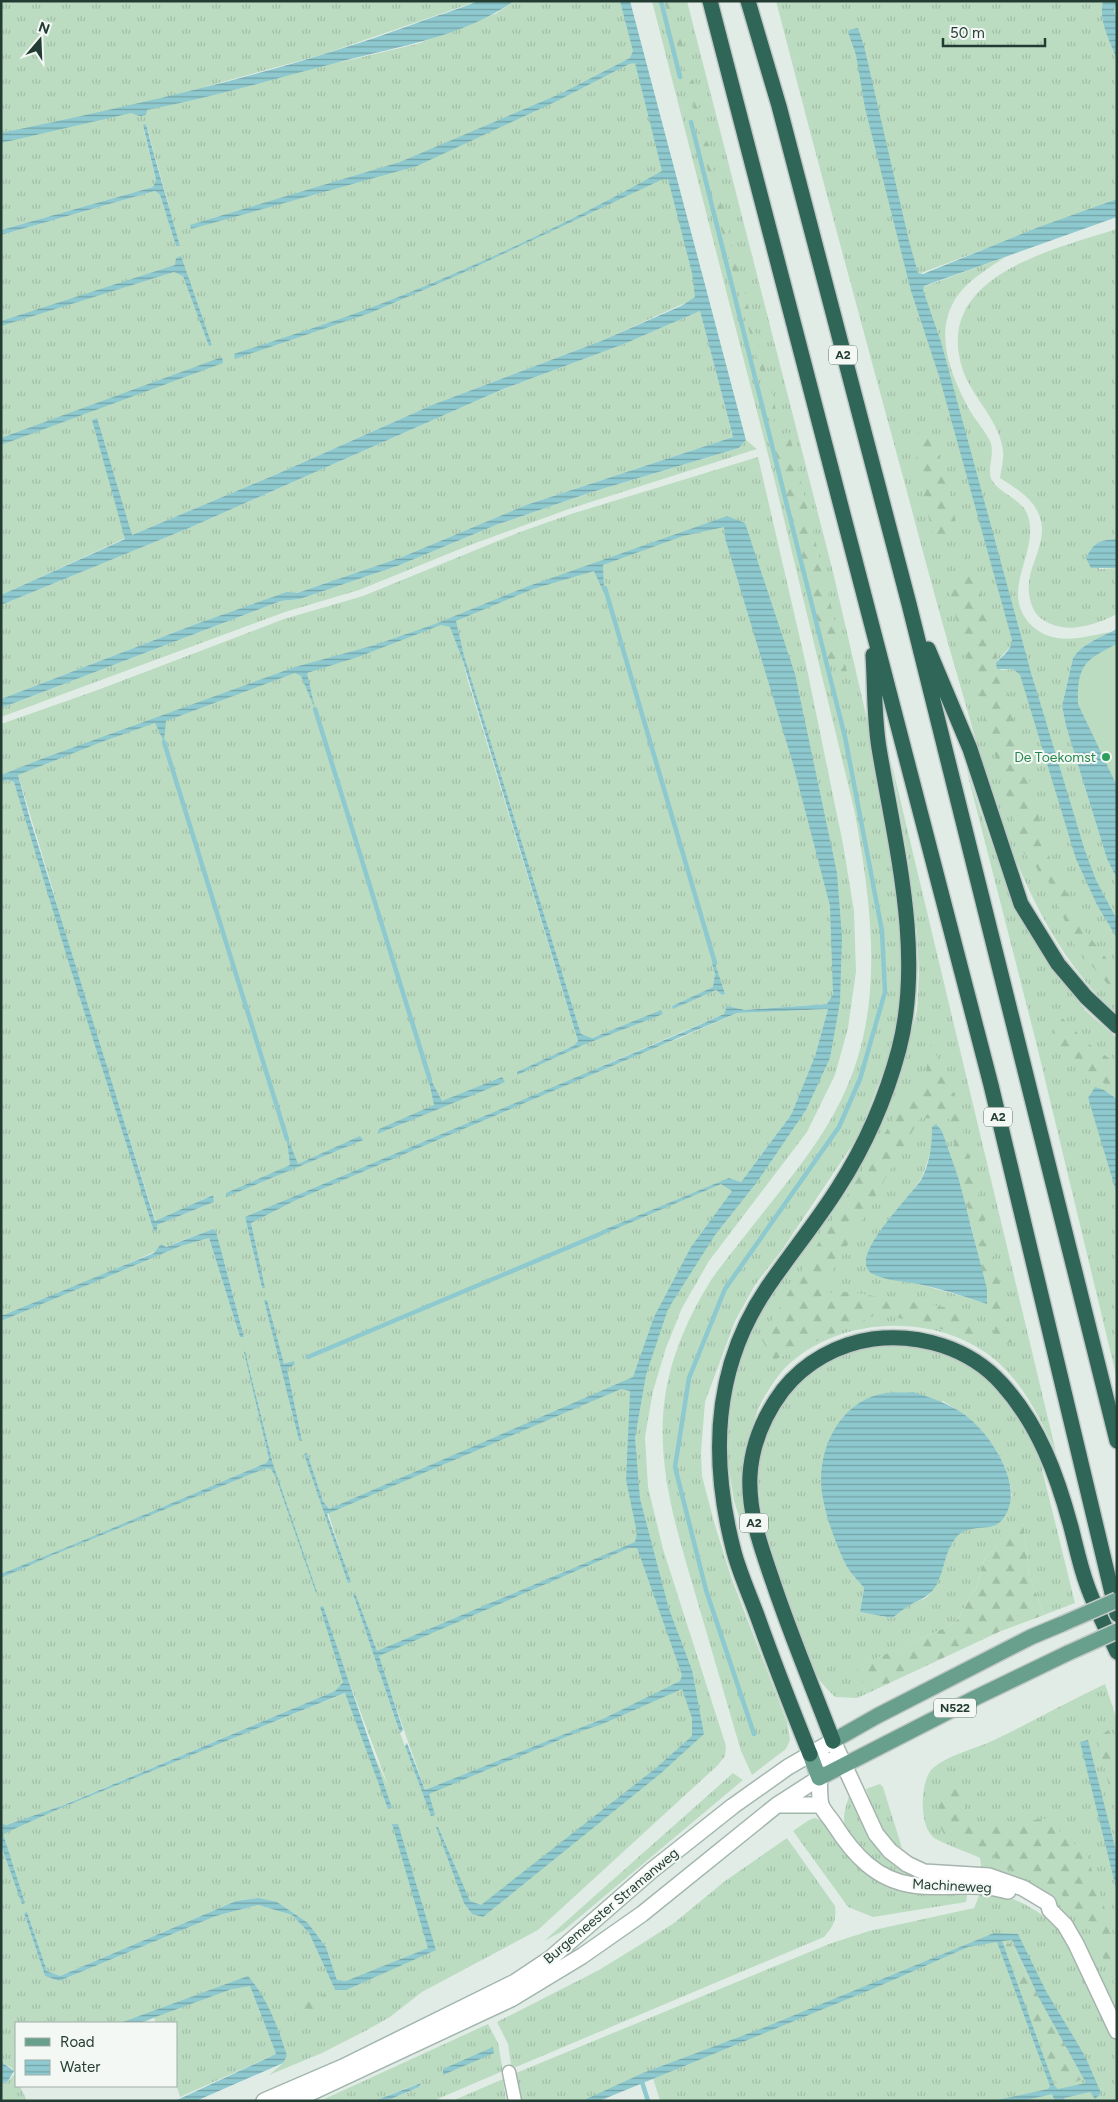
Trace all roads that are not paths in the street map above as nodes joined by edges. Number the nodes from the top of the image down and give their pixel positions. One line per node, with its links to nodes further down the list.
1 (710, 1): 4 (highway, A2)
2 (748, 1): 3 (highway, A2)
3 (909, 604): 5 (highway, A2); 6 (highway, A2)
4 (871, 621): 8 (highway, A2); 12 (highway, A2)
5 (1117, 1026)
6 (1117, 1441)
7 (1117, 1600): 11 (main road, Burgemeester Stramanweg / N522, bridge)
8 (1117, 1614)
9 (1117, 1631): 13 (main road, Burgemeester Stramanweg / N522, bridge)
10 (1117, 1652): 11 (highway, A2)
11 (833, 1741): 12 (main road, Burgemeester Stramanweg / N522); 13 (main road)
12 (810, 1754): 13 (main road); 14 (main road); 20 (main road, Burgemeester Stramanweg / N522)
13 (844, 1766): 14 (main road, Burgemeester Stramanweg / N522); 17 (main road, Machineweg)
14 (819, 1778): 15 (main road); 16 (main road, Burgemeester Stramanweg / N522)
15 (821, 1805): 16 (main road); 17 (main road, Machineweg)
16 (777, 1806): 21 (main road, Burgemeester Stramanweg / N522)
17 (1050, 1910): 18 (main road, Machineweg)
18 (1117, 2031)
19 (508, 2072): 22 (street)
20 (264, 2101)
21 (293, 2101)
22 (515, 2101)

